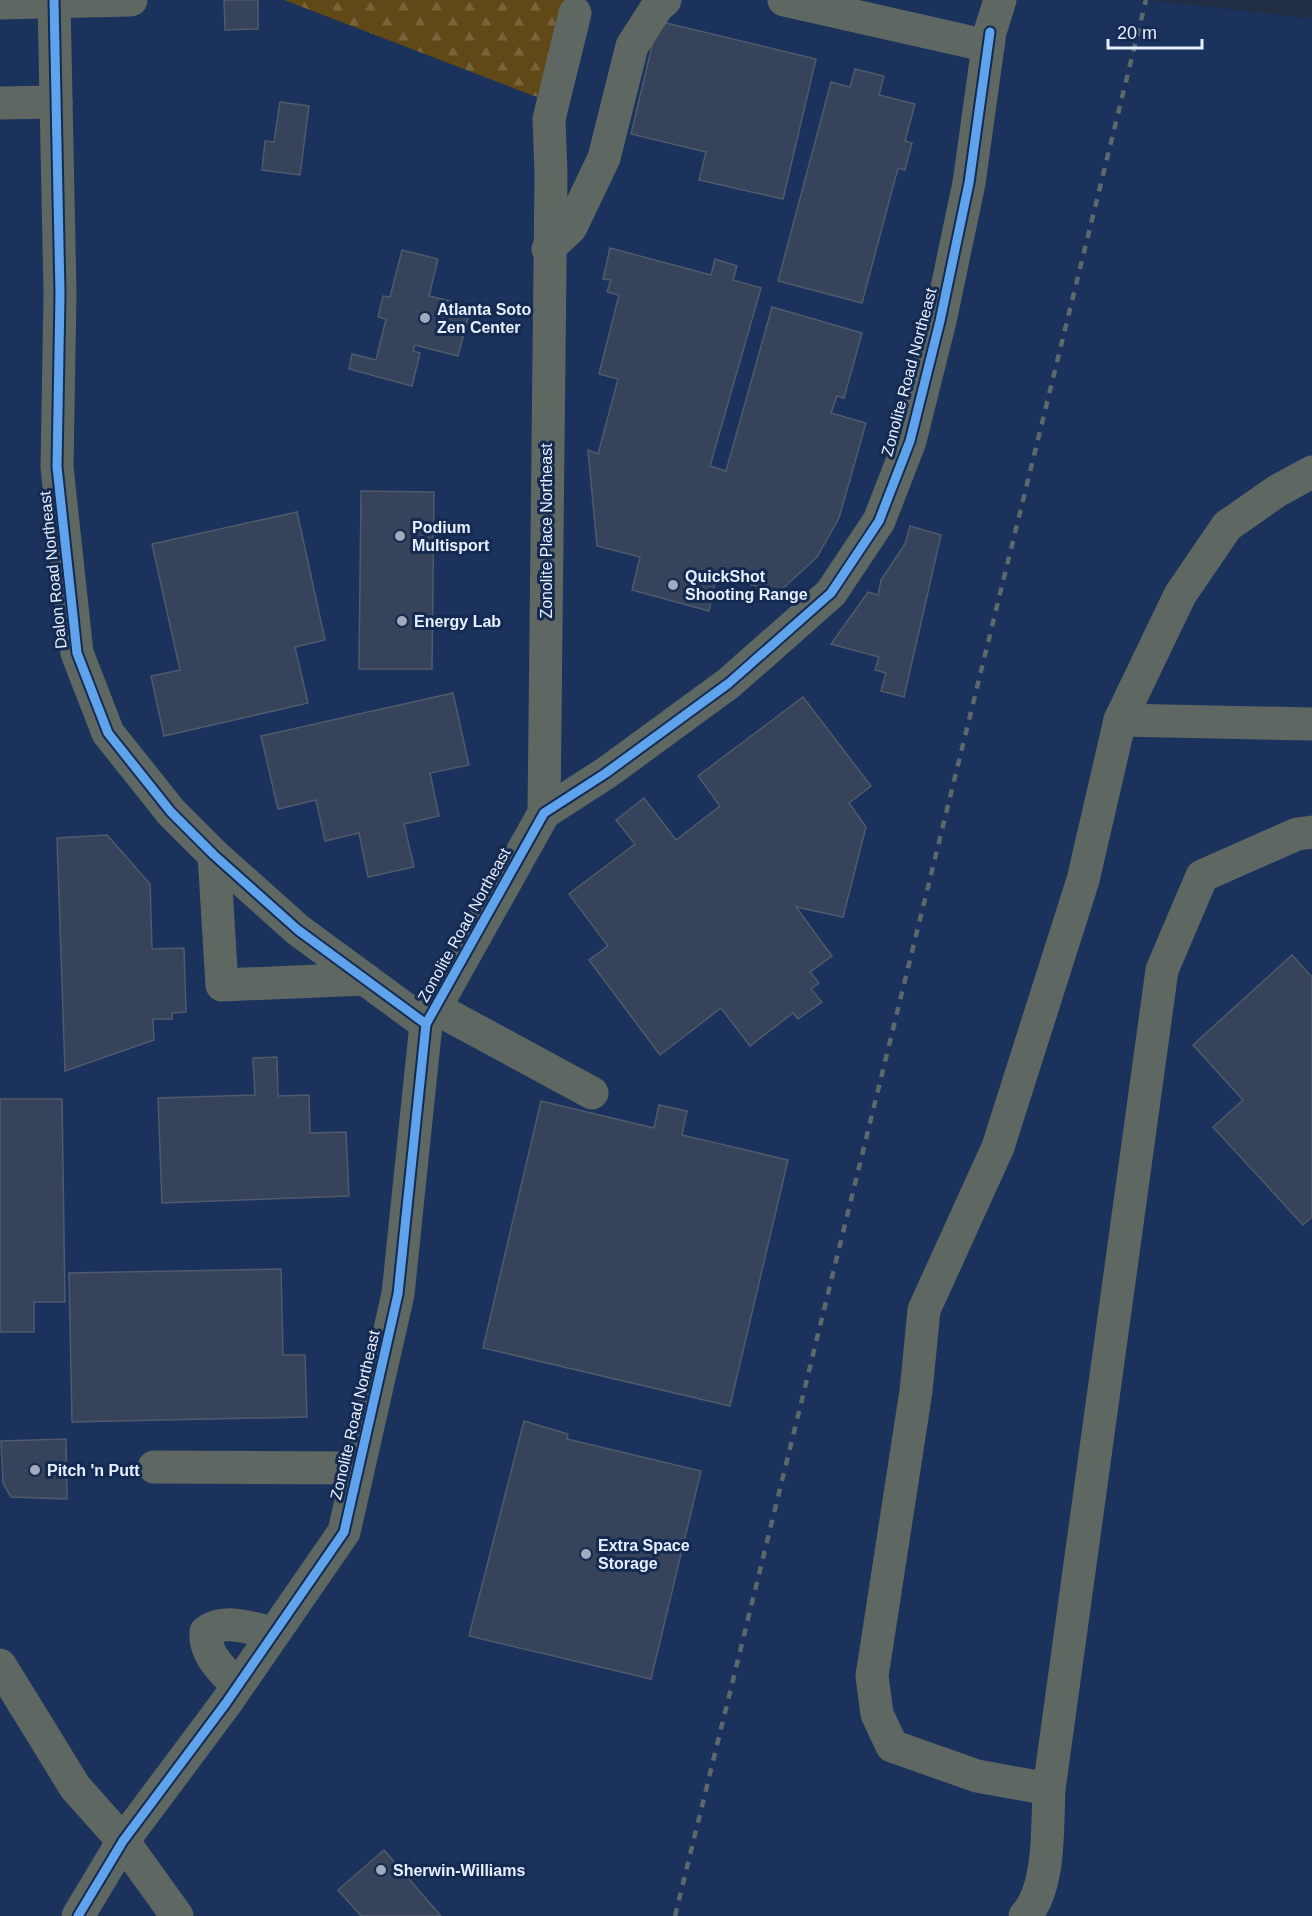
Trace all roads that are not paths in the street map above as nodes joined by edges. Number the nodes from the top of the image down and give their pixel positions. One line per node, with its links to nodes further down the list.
1 (131, 0): 5 (street)
2 (665, 0): 11 (street)
3 (784, 0): 8 (street)
4 (1000, 0): 8 (street, Zonolite Road Northeast)
5 (54, 1): 6 (street); 9 (street, Dalon Road Northeast)
6 (0, 3)
7 (575, 13): 11 (street, Zonolite Place Northeast)
8 (989, 39): 15 (street, Zonolite Road Northeast)
9 (56, 102): 10 (street); 17 (street, Dalon Road Northeast)
10 (0, 103)
11 (548, 249): 15 (street, Zonolite Place Northeast)
12 (1312, 472): 13 (street)
13 (1120, 720): 14 (street); 26 (street)
14 (1312, 724)
15 (544, 813): 19 (street, Zonolite Road Northeast)
16 (1312, 832): 26 (street)
17 (214, 855): 18 (street, Dalon Road Northeast); 18 (street)
18 (365, 979): 19 (street, Dalon Road Northeast)
19 (431, 1016): 20 (street, Dalon Road Northeast); 22 (street, Zonolite Road Northeast)
20 (592, 1093)
21 (154, 1467): 22 (street)
22 (358, 1468): 23 (street, Zonolite Road Northeast)
23 (273, 1633): 25 (street, Zonolite Road Northeast); 25 (street)
24 (5, 1686): 27 (street)
25 (237, 1686): 27 (street, Zonolite Road Northeast)
26 (1049, 1789): 30 (street)
27 (123, 1841): 28 (street, Zonolite Road Northeast); 29 (street)
28 (78, 1916)
29 (177, 1916)
30 (1025, 1916)

